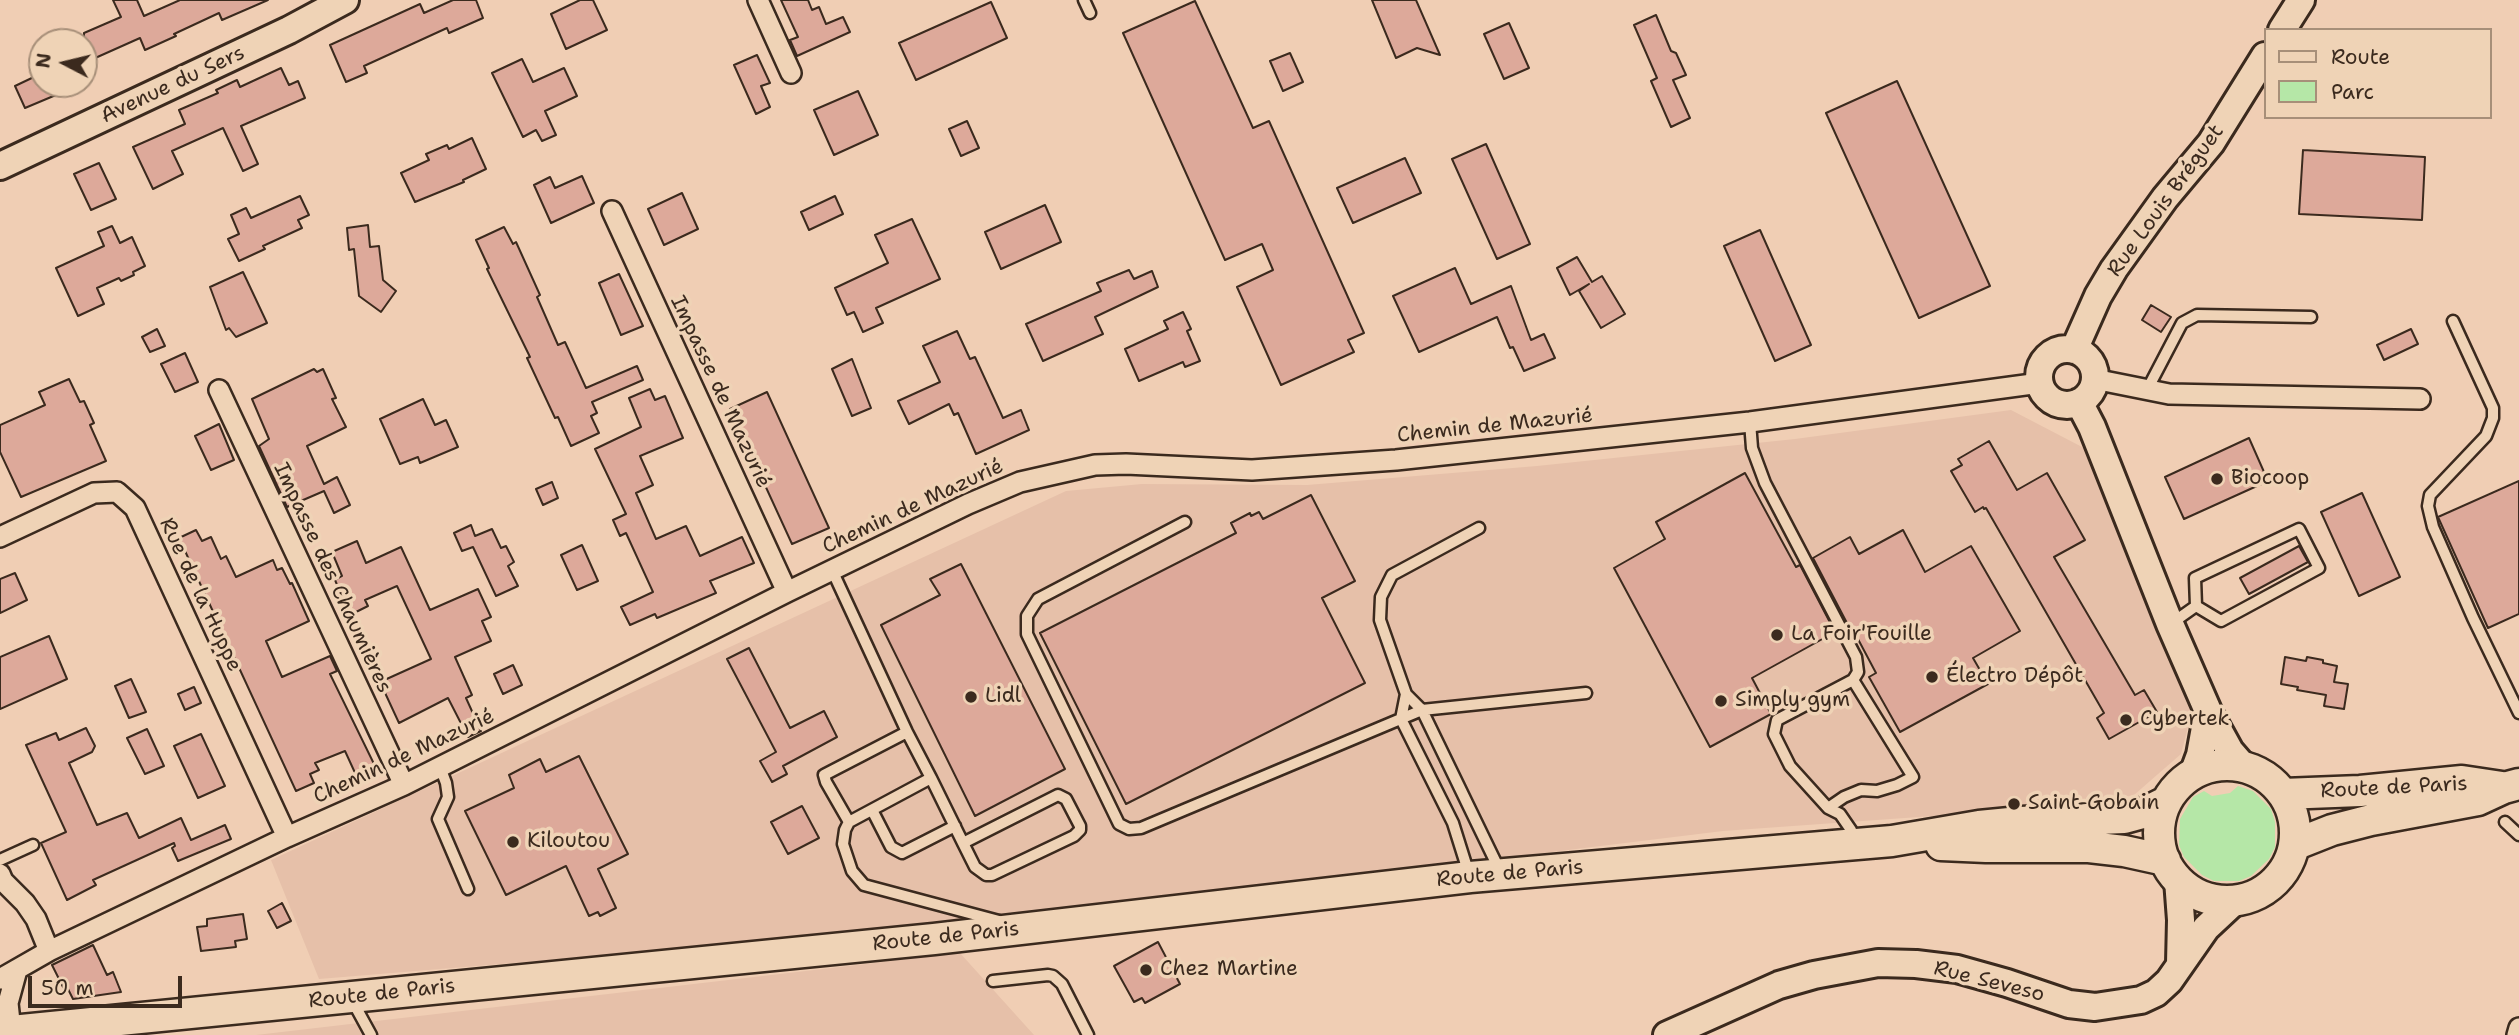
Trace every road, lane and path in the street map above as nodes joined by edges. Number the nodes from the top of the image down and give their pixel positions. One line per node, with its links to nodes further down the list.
1 (345, 0): 9 (street, Avenue du Sers)
2 (758, 0): 8 (street)
3 (1084, 0): 5 (lane)
4 (2301, 0): 6 (street)
5 (1090, 13)
6 (2283, 28)
7 (2264, 58): 13 (street, Rue Louis Bréguet)
8 (791, 73)
9 (0, 166)
10 (612, 211): 25 (street, Impasse de Mazurié)
11 (2311, 317): 17 (lane)
12 (2454, 321): 33 (lane)
13 (2074, 350): 14 (street); 15 (street)
14 (2094, 379): 17 (street); 19 (street)
15 (2040, 383): 19 (street); 20 (street, Chemin de Mazurié)
16 (219, 390): 40 (street, Impasse des Chaumières)
17 (2147, 390): 18 (street)
18 (2420, 399)
19 (2079, 402): 27 (street)
20 (1750, 422): 24 (street, Chemin de Mazurié); 28 (lane)
21 (1185, 522): 34 (lane)
22 (1479, 528): 30 (lane)
23 (0, 537): 50 (street, Rue de la Huppe)
24 (832, 570): 25 (street, Chemin de Mazurié); 35 (lane)
25 (787, 592): 37 (street, Chemin de Mazurié)
26 (2196, 606): 26 (lane); 27 (lane)
27 (2170, 624): 32 (street)
28 (1853, 680): 44 (lane); 44 (lane)
29 (1586, 693): 31 (lane)
30 (1406, 694): 31 (lane); 34 (lane)
31 (1422, 710): 34 (lane); 59 (lane)
32 (2208, 711): 36 (street); 38 (street)
33 (2519, 713)
34 (1401, 719): 60 (lane)
35 (907, 732): 39 (lane); 46 (lane)
36 (2243, 766): 38 (main road); 42 (main road)
37 (440, 767): 40 (street, Chemin de Mazurié); 61 (lane)
38 (2193, 774): 43 (main road)
39 (931, 778): 45 (lane); 48 (lane)
40 (404, 785): 50 (street, Chemin de Mazurié)
41 (2511, 786): 42 (main road, Route de Paris); 55 (main road, Route de Paris)
42 (2283, 794): 55 (main road)
43 (2166, 802): 51 (main road, Route de Paris); 57 (main road)
44 (1828, 808): 54 (lane)
45 (872, 810): 46 (lane); 48 (lane)
46 (849, 822): 63 (lane)
47 (2505, 822): 49 (lane)
48 (955, 826): 52 (lane)
49 (2519, 835)
50 (287, 837): 64 (street, Chemin de Mazurié)
51 (1892, 841): 54 (main road, Route de Paris); 57 (main road, Route de Paris)
52 (963, 843): 52 (lane)
53 (33, 845): 56 (lane)
54 (1854, 845): 59 (main road, Route de Paris)
55 (2294, 845): 62 (main road)
56 (0, 860)
57 (2172, 870): 62 (main road); 65 (street)
58 (0, 874): 64 (street)
59 (1502, 874): 60 (main road, Route de Paris)
60 (1470, 877): 63 (main road, Route de Paris)
61 (468, 889)
62 (2235, 900): 65 (street, Rue Seveso)
63 (1023, 928): 68 (main road, Route de Paris)
64 (49, 951): 66 (street, Chemin de Mazurié)
65 (2180, 963): 73 (street, Rue Seveso)
66 (9, 975): 70 (street, Chemin de Mazurié)
67 (993, 981): 72 (lane)
68 (350, 997): 70 (main road, Route de Paris); 71 (lane)
69 (2519, 1028): 74 (street)
70 (5, 1031)
71 (371, 1035)
72 (1088, 1035)
73 (1667, 1035)
74 (2516, 1035)

